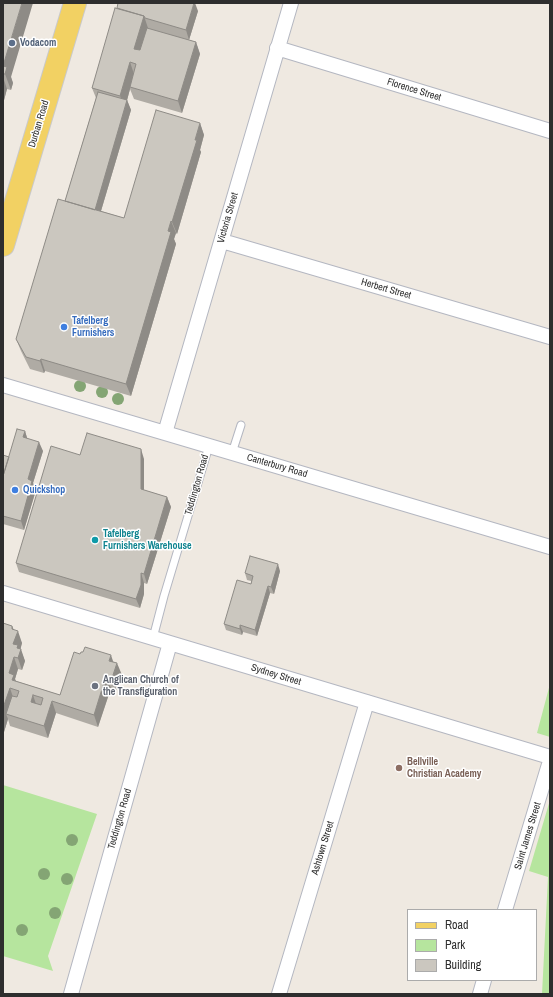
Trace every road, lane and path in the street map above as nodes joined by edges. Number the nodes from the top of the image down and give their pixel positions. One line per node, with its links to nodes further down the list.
1 (75, 3): 6 (main road, Durban Road)
2 (291, 3): 3 (street, Victoria Street)
3 (277, 48): 4 (street, Florence Street); 5 (street, Victoria Street)
4 (550, 131)
5 (222, 241): 7 (street, Herbert Street); 10 (street, Victoria Street)
6 (3, 245)
7 (550, 337)
8 (3, 385): 10 (street, Canterbury Road)
9 (241, 425): 12 (lane)
10 (165, 433): 11 (street, Canterbury Road)
11 (209, 446): 12 (street, Canterbury Road); 15 (lane, Teddington Road)
12 (232, 453): 13 (street, Canterbury Road)
13 (550, 547)
14 (3, 593): 15 (street, Sydney Street)
15 (153, 638): 16 (street, Sydney Street)
16 (170, 643): 17 (street, Sydney Street); 22 (street, Teddington Road)
17 (367, 702): 18 (street, Sydney Street); 23 (street, Ashtown Street)
18 (550, 757)
19 (550, 761): 20 (street, Saint James Street)
20 (505, 909)
21 (484, 981): 24 (street)
22 (71, 994)
23 (279, 994)
24 (480, 994)

